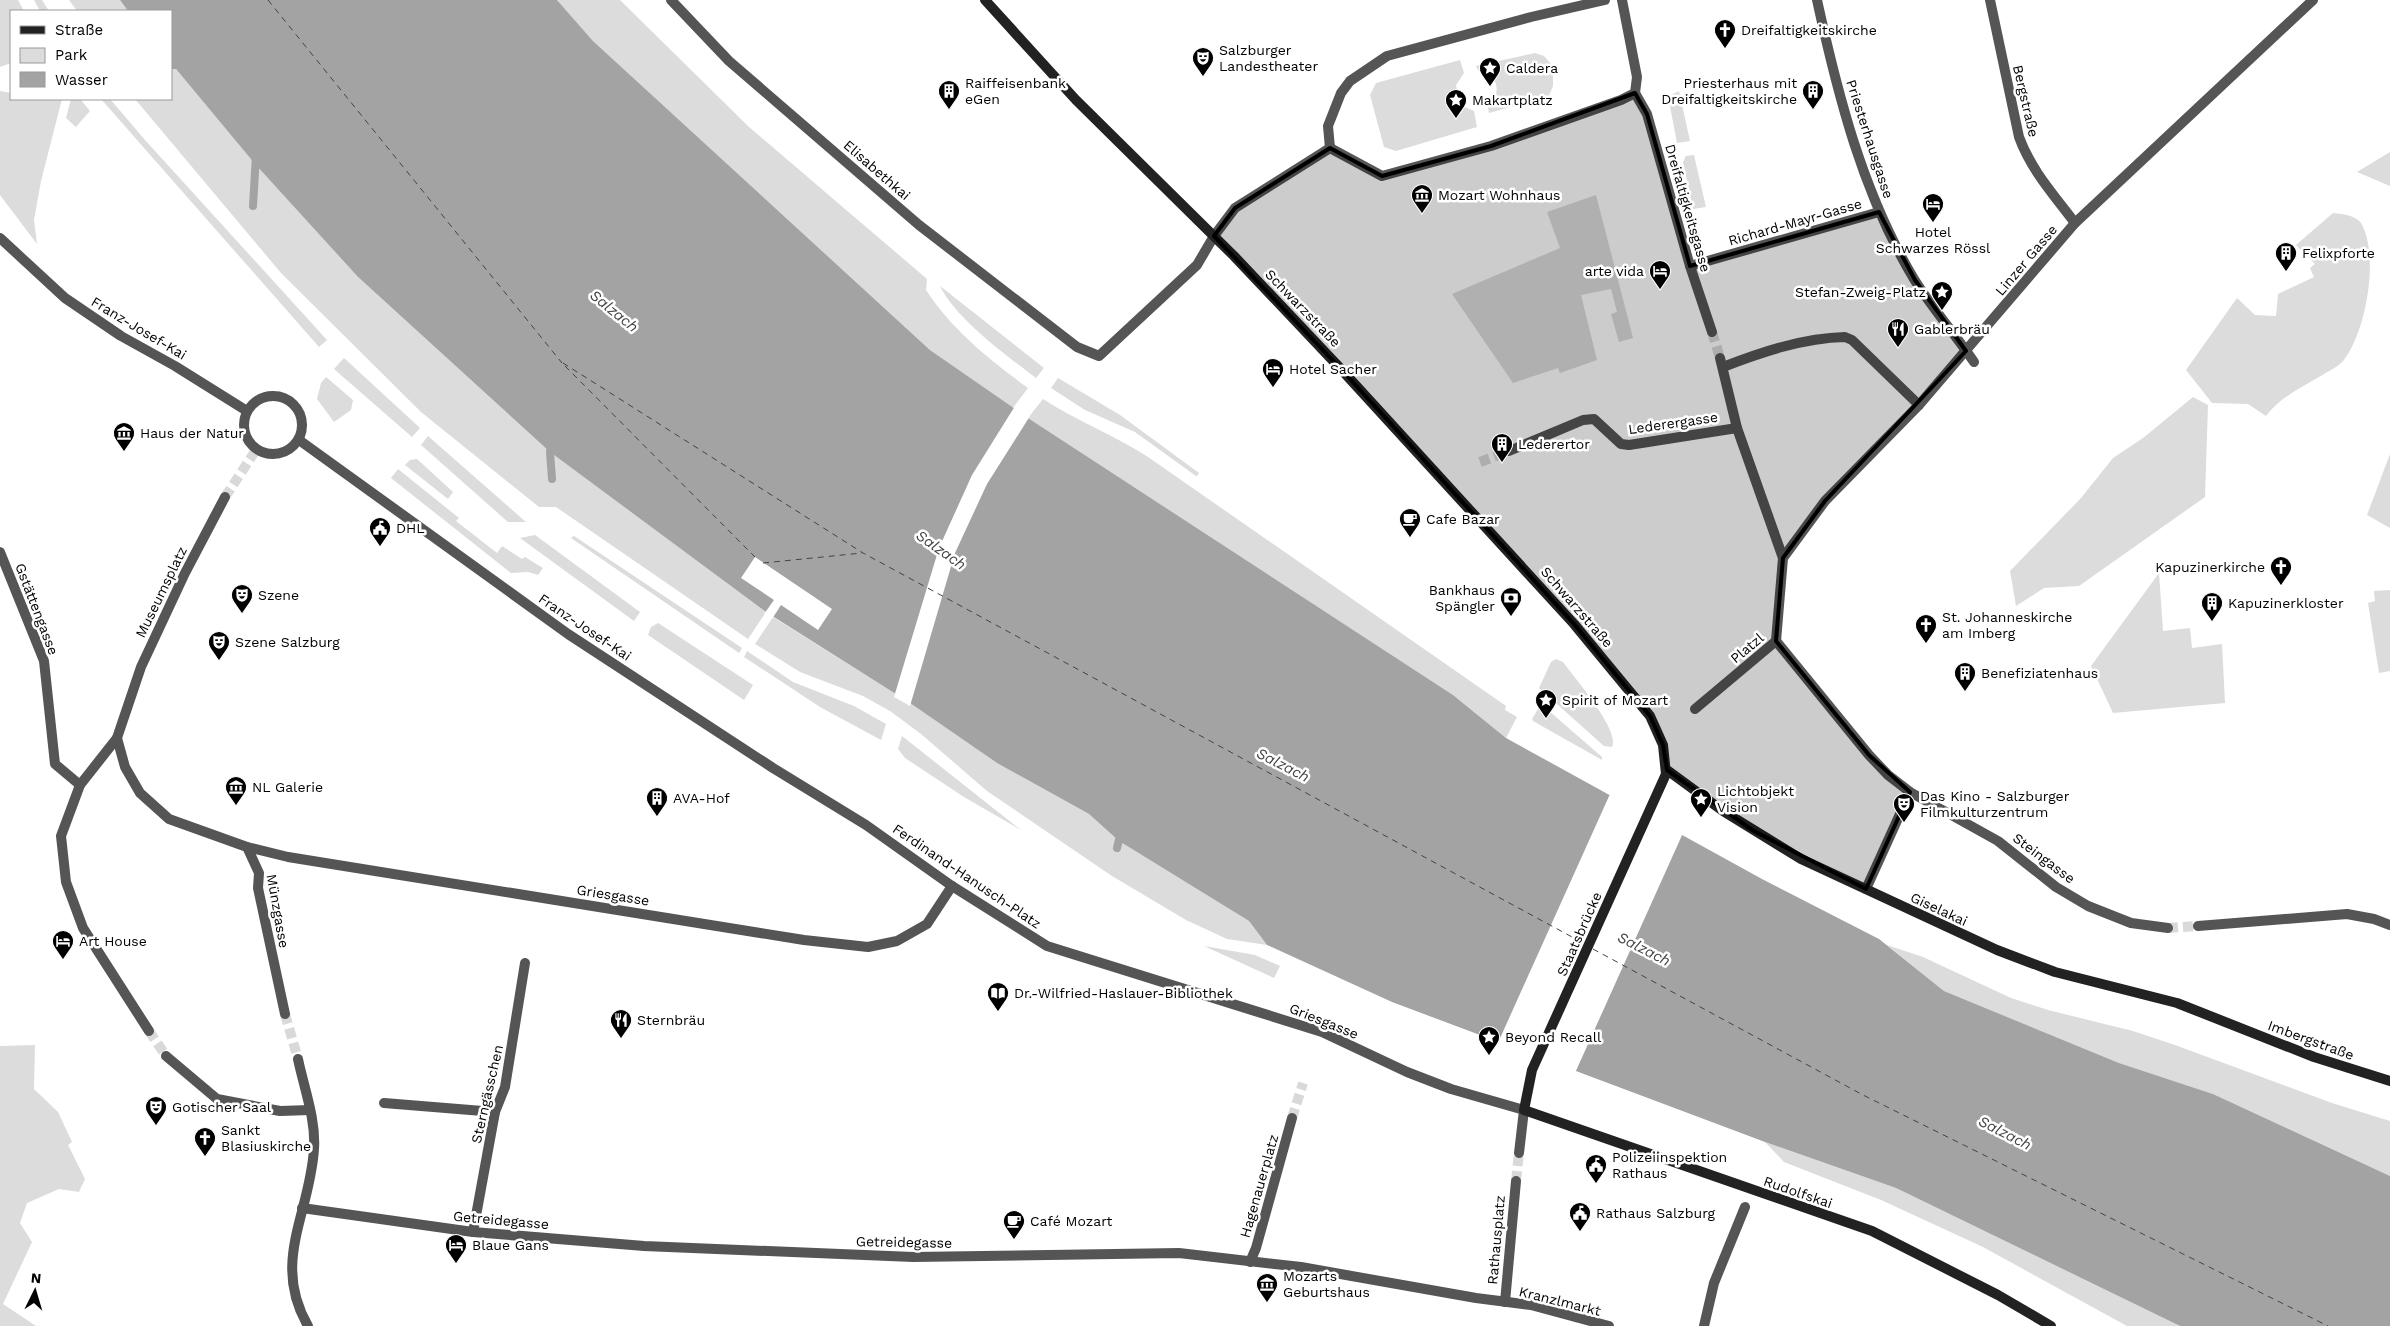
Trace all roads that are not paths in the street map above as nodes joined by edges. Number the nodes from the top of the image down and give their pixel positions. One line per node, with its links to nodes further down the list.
1 (671, 0): 12 (street, Elisabethkai)
2 (985, 0): 12 (main road, Schwarzstraße)
3 (1605, 0): 9 (street)
4 (1622, 0): 8 (street)
5 (1817, 0): 10 (street, Priesterhausgasse)
6 (1990, 0): 11 (street, Bergstraße)
7 (2313, 0): 11 (street, Linzer Gasse)
8 (1634, 93): 9 (street); 14 (street, Dreifaltigkeitsgasse)
9 (1330, 148): 12 (street)
10 (1879, 212): 14 (street, Richard-Mayr-Gasse); 16 (street, Priesterhausgasse)
11 (2075, 223): 16 (street, Linzer Gasse)
12 (1214, 236): 29 (main road, Schwarzstraße)
13 (1, 239): 19 (street, Franz-Josef-Kai)
14 (1690, 266): 15 (street, Dreifaltigkeitsgasse)
15 (1712, 332)
16 (1966, 351): 17 (street); 18 (street, Linzer Gasse)
17 (1974, 362)
18 (1919, 405): 20 (street); 25 (street, Linzer Gasse)
19 (247, 411): 21 (street); 21 (street)
20 (1737, 428): 22 (street, Lederergasse); 25 (street)
21 (299, 440): 32 (street, Franz-Josef-Kai)
22 (1509, 451)
23 (224, 497): 28 (street, Museumsplatz)
24 (0, 552): 30 (street, Gstättengasse)
25 (1783, 558): 26 (street, Platzl)
26 (1776, 642): 27 (street, Platzl); 31 (street, Steingasse)
27 (1695, 709)
28 (117, 738): 30 (street, Museumsplatz); 33 (street)
29 (1667, 770): 35 (main road, Giselakai); 49 (main road, Staatsbrücke)
30 (80, 785): 43 (street, Museumsplatz)
31 (1910, 792): 35 (street); 38 (street, Steingasse)
32 (866, 825): 34 (street, Ferdinand-Hanusch-Platz)
33 (247, 847): 34 (street, Griesgasse); 41 (street, Münzgasse)
34 (952, 886): 40 (street, Ferdinand-Hanusch-Platz)
35 (1866, 889): 42 (main road, Giselakai)
36 (2390, 925): 37 (street)
37 (2198, 926)
38 (2168, 928)
39 (526, 963): 50 (street, Sterngässchen)
40 (1111, 966): 49 (street, Griesgasse)
41 (285, 1014)
42 (2223, 1022): 46 (main road, Imbergstraße)
43 (149, 1032)
44 (166, 1056): 48 (street)
45 (298, 1059): 48 (street)
46 (2390, 1081)
47 (384, 1103): 50 (street)
48 (310, 1110): 55 (street)
49 (1524, 1110): 52 (street); 63 (main road, Rudolfskai)
50 (495, 1112): 56 (street, Sterngässchen)
51 (1292, 1118): 57 (street, Hagenauerplatz)
52 (1519, 1153)
53 (1516, 1181): 58 (street, Rathausplatz)
54 (1745, 1207): 62 (street)
55 (302, 1208): 56 (street, Getreidegasse); 60 (street)
56 (473, 1232): 57 (street, Getreidegasse)
57 (1250, 1262): 58 (street, Getreidegasse)
58 (1504, 1302): 59 (street, Kranzlmarkt)
59 (1569, 1321): 61 (street, Kranzlmarkt)
60 (308, 1326)
61 (1609, 1326)
62 (1704, 1326)
63 (2051, 1326)

